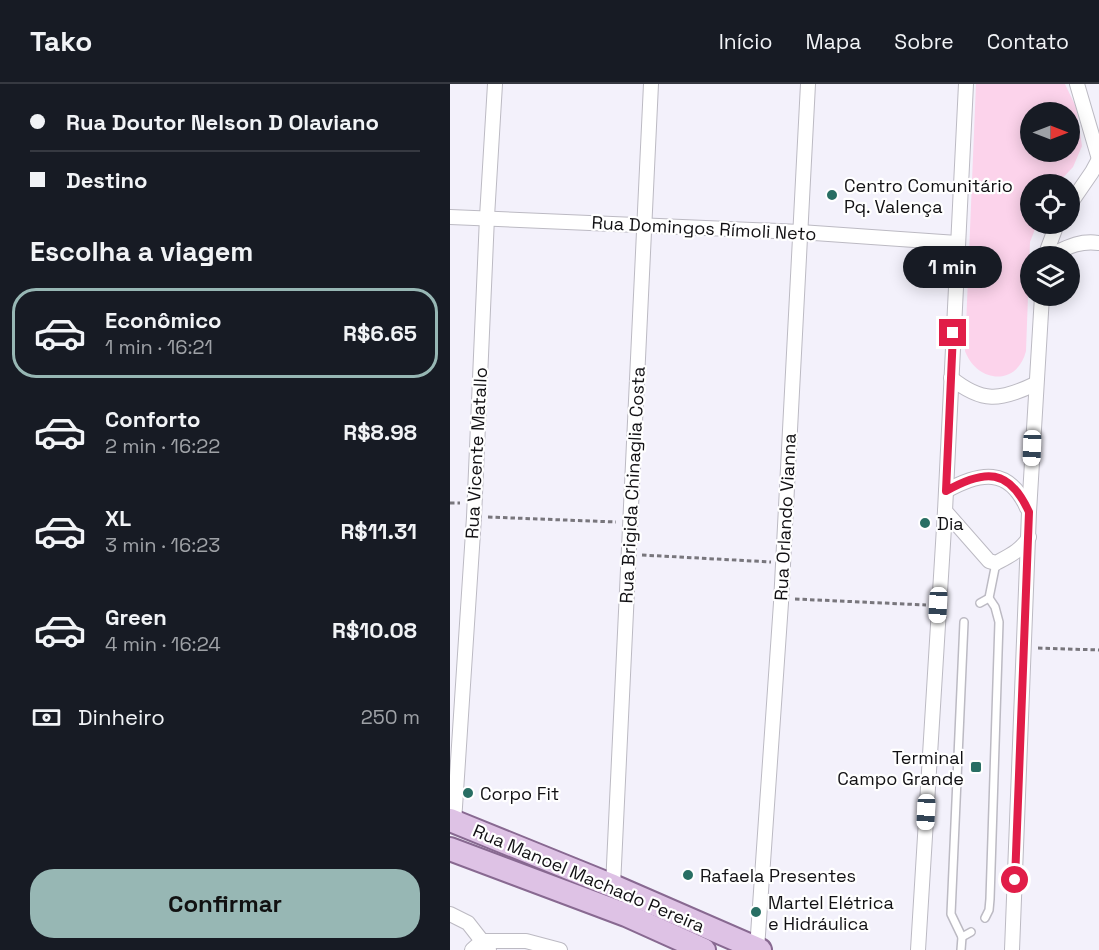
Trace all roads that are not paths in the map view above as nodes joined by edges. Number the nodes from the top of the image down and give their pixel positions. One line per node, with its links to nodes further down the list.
1 (495, 84): 9 (street, Rua Vicente Matallo)
2 (651, 84): 10 (street, Rua Brigida Chinaglia Costa)
3 (808, 84): 11 (street, Rua Orlando Vianna)
4 (966, 84): 12 (street)
5 (1077, 84): 6 (street)
6 (1099, 159): 7 (street)
7 (1080, 189)
8 (450, 217): 9 (street, Rua Domingos Rímoli Neto)
9 (487, 217): 10 (street, Rua Domingos Rímoli Neto); 26 (street, Rua Vicente Matallo)
10 (643, 224): 11 (street, Rua Domingos Rímoli Neto); 28 (street, Rua Brigida Chinaglia Costa)
11 (800, 232): 12 (street, Rua Domingos Rímoli Neto); 34 (street, Rua Orlando Vianna)
12 (957, 243): 16 (street)
13 (1099, 243): 14 (street)
14 (1070, 246)
15 (1041, 306): 17 (street)
16 (951, 378): 17 (street); 18 (street)
17 (1035, 384): 20 (street)
18 (946, 491): 19 (street); 20 (street)
19 (945, 511): 22 (street); 37 (street)
20 (1029, 512): 21 (street)
21 (1029, 537): 22 (street); 39 (street)
22 (996, 563): 23 (lane)
23 (989, 598): 24 (lane); 30 (lane)
24 (980, 603)
25 (964, 622): 32 (lane)
26 (452, 821): 28 (main road, Rua Manoel Machado Pereira)
27 (450, 849): 36 (main road, Rua Manoel Machado Pereira)
28 (613, 886): 34 (main road, Rua Manoel Machado Pereira)
29 (450, 914): 33 (street)
30 (985, 918)
31 (971, 932): 32 (lane)
32 (962, 938): 38 (lane)
33 (481, 947): 35 (street)
34 (759, 949)
35 (560, 950)
36 (704, 950)
37 (918, 950)
38 (961, 950)
39 (1012, 950)

